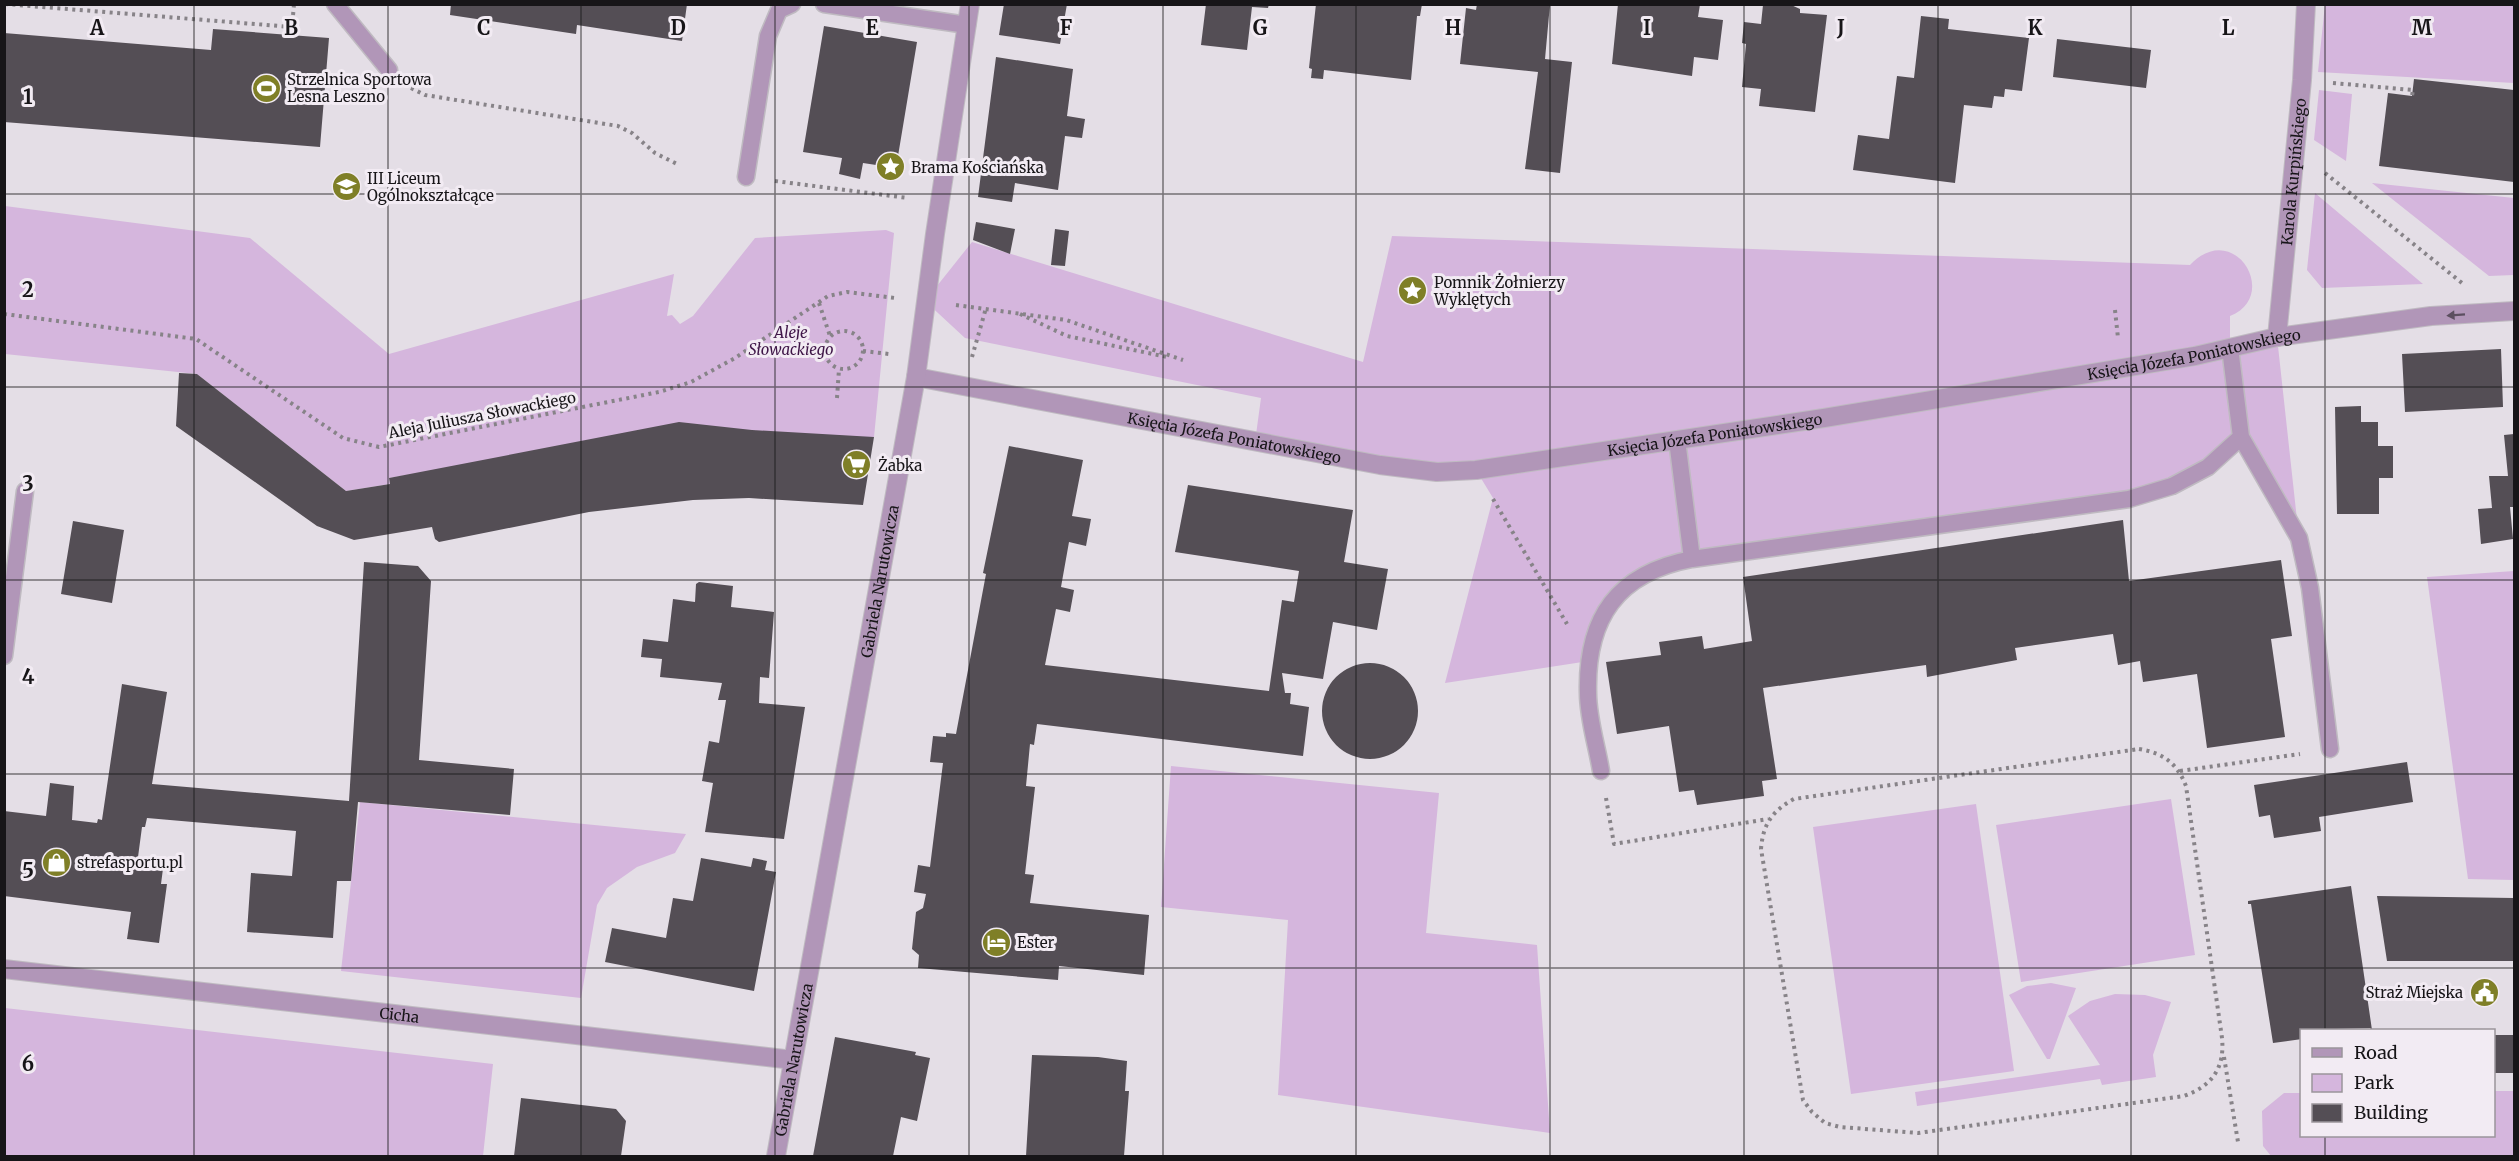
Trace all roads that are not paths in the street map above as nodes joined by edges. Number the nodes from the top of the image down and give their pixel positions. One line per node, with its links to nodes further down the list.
1 (335, 4): 7 (lane)
2 (792, 4): 8 (lane)
3 (824, 4): 6 (lane)
4 (970, 4): 6 (street, Gabriela Narutowicza)
5 (2306, 4): 10 (street, Karola Kurpińskiego)
6 (967, 25): 12 (street, Gabriela Narutowicza)
7 (389, 70)
8 (746, 177)
9 (2506, 311): 10 (street, Księcia Józefa Poniatowskiego, one-way to 10)
10 (2277, 337): 11 (street, Księcia Józefa Poniatowskiego)
11 (2230, 348): 13 (lane); 14 (street, Księcia Józefa Poniatowskiego)
12 (916, 377): 14 (street, Księcia Józefa Poniatowskiego); 21 (street, Gabriela Narutowicza)
13 (2241, 437): 16 (lane); 18 (lane)
14 (1677, 440): 16 (lane)
15 (25, 490): 17 (lane)
16 (1692, 558): 19 (lane)
17 (4, 656)
18 (2330, 749)
19 (1601, 771)
20 (4, 969): 21 (street, Cicha)
21 (793, 1060): 22 (street, Gabriela Narutowicza)
22 (776, 1156)

